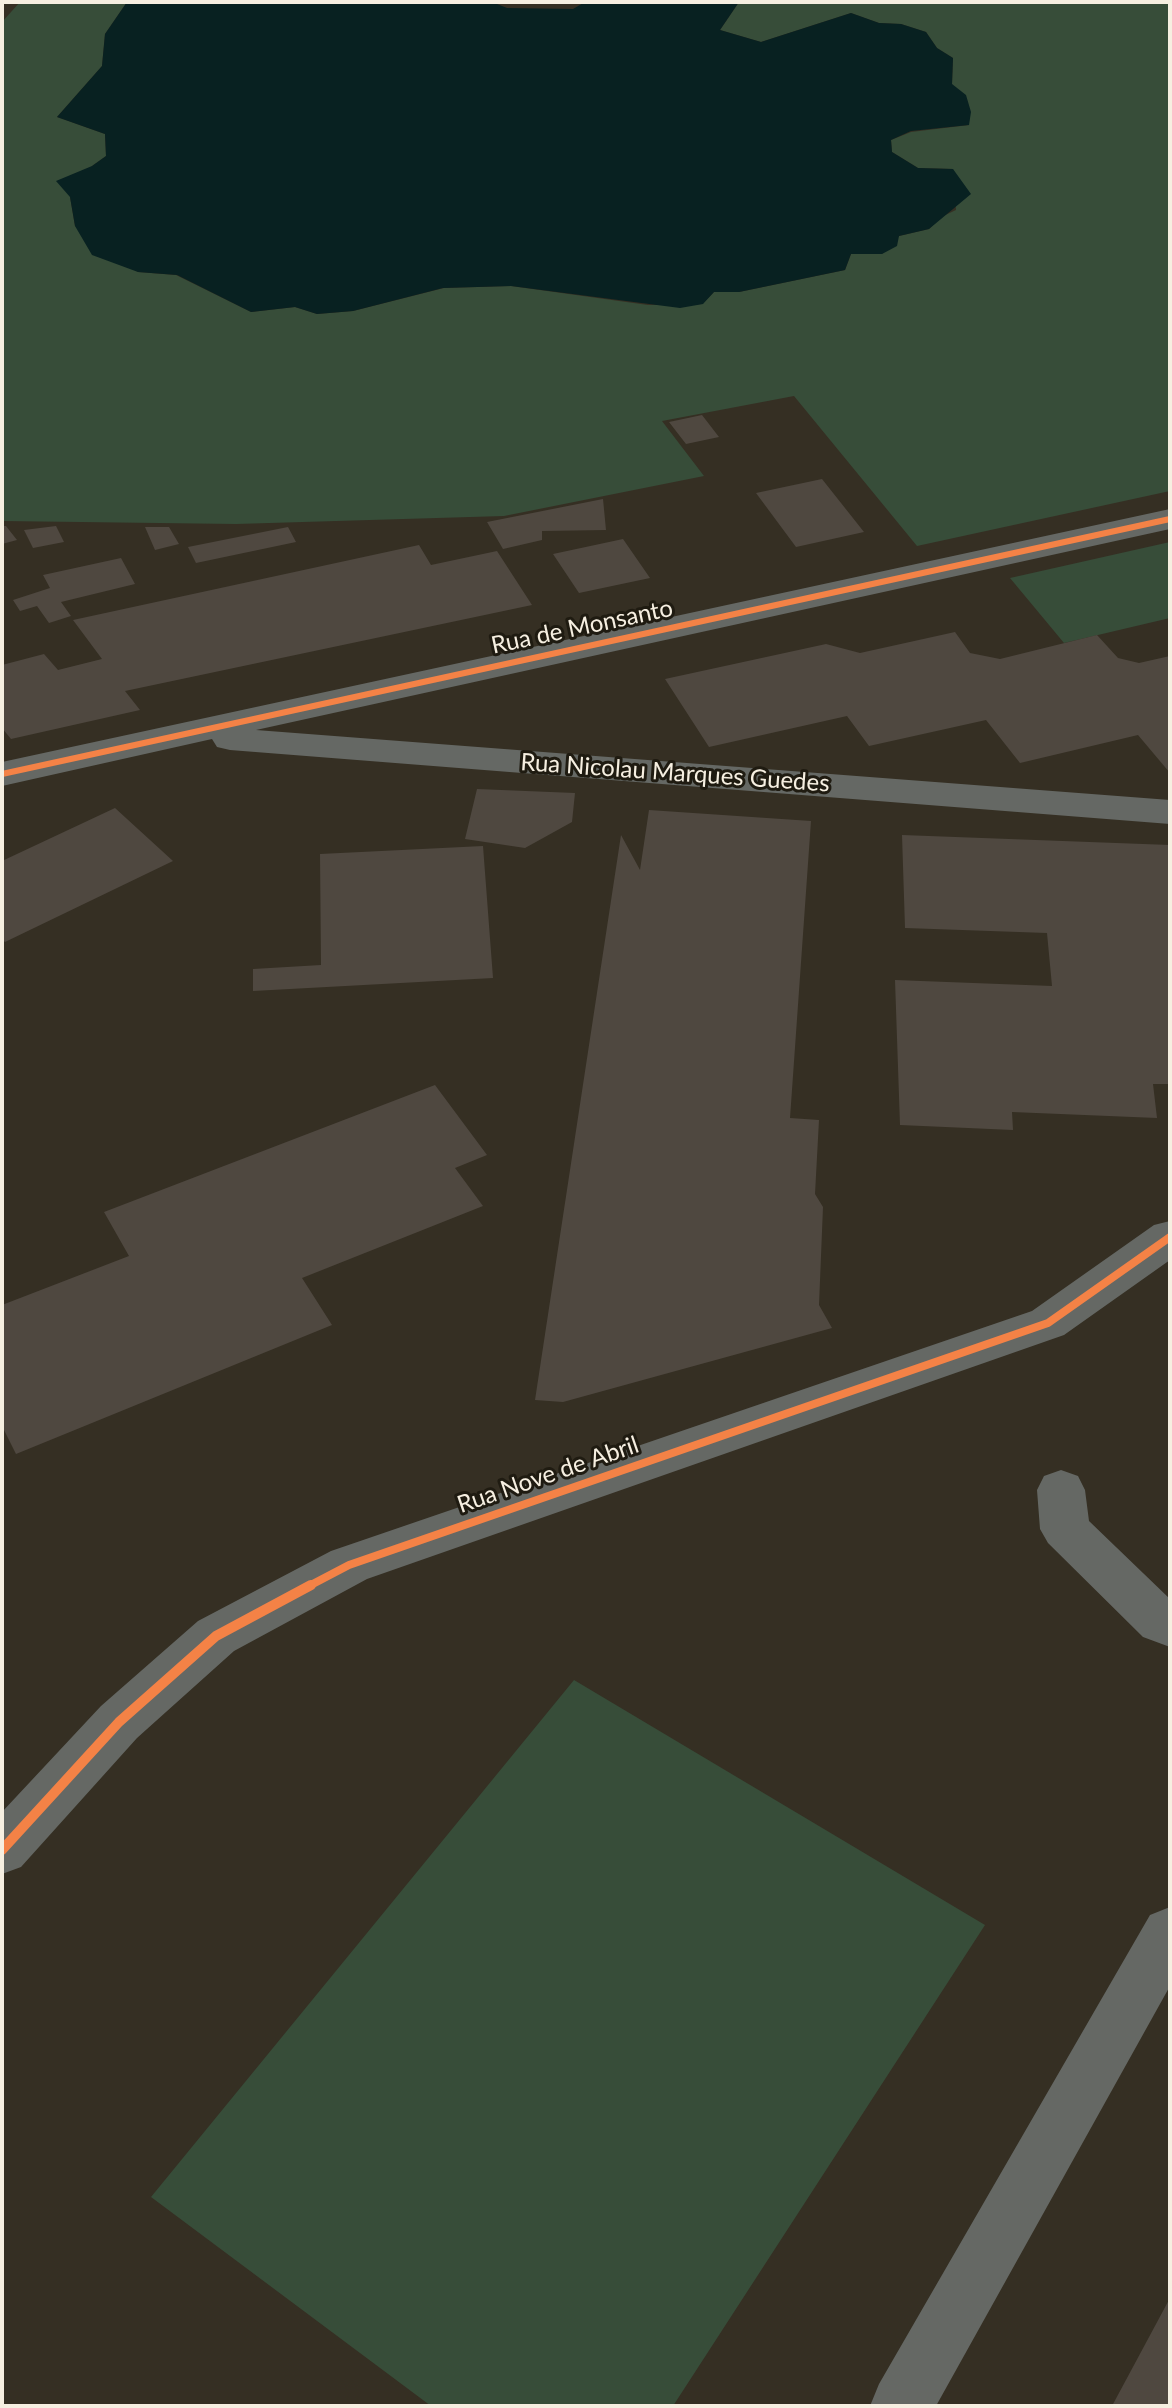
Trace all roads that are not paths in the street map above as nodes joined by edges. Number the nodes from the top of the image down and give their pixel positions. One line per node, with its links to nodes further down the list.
1 (1170, 519): 2 (street, Rua de Monsanto)
2 (180, 735): 3 (street, Rua de Monsanto); 4 (street, Rua Nicolau Marques Guedes)
3 (2, 774)
4 (1170, 812)
5 (1170, 1237): 8 (street, Rua Nove de Abril)
6 (1061, 1490): 7 (street)
7 (1170, 1626)
8 (2, 1850)
9 (1170, 1933): 10 (street)
10 (901, 2406)

